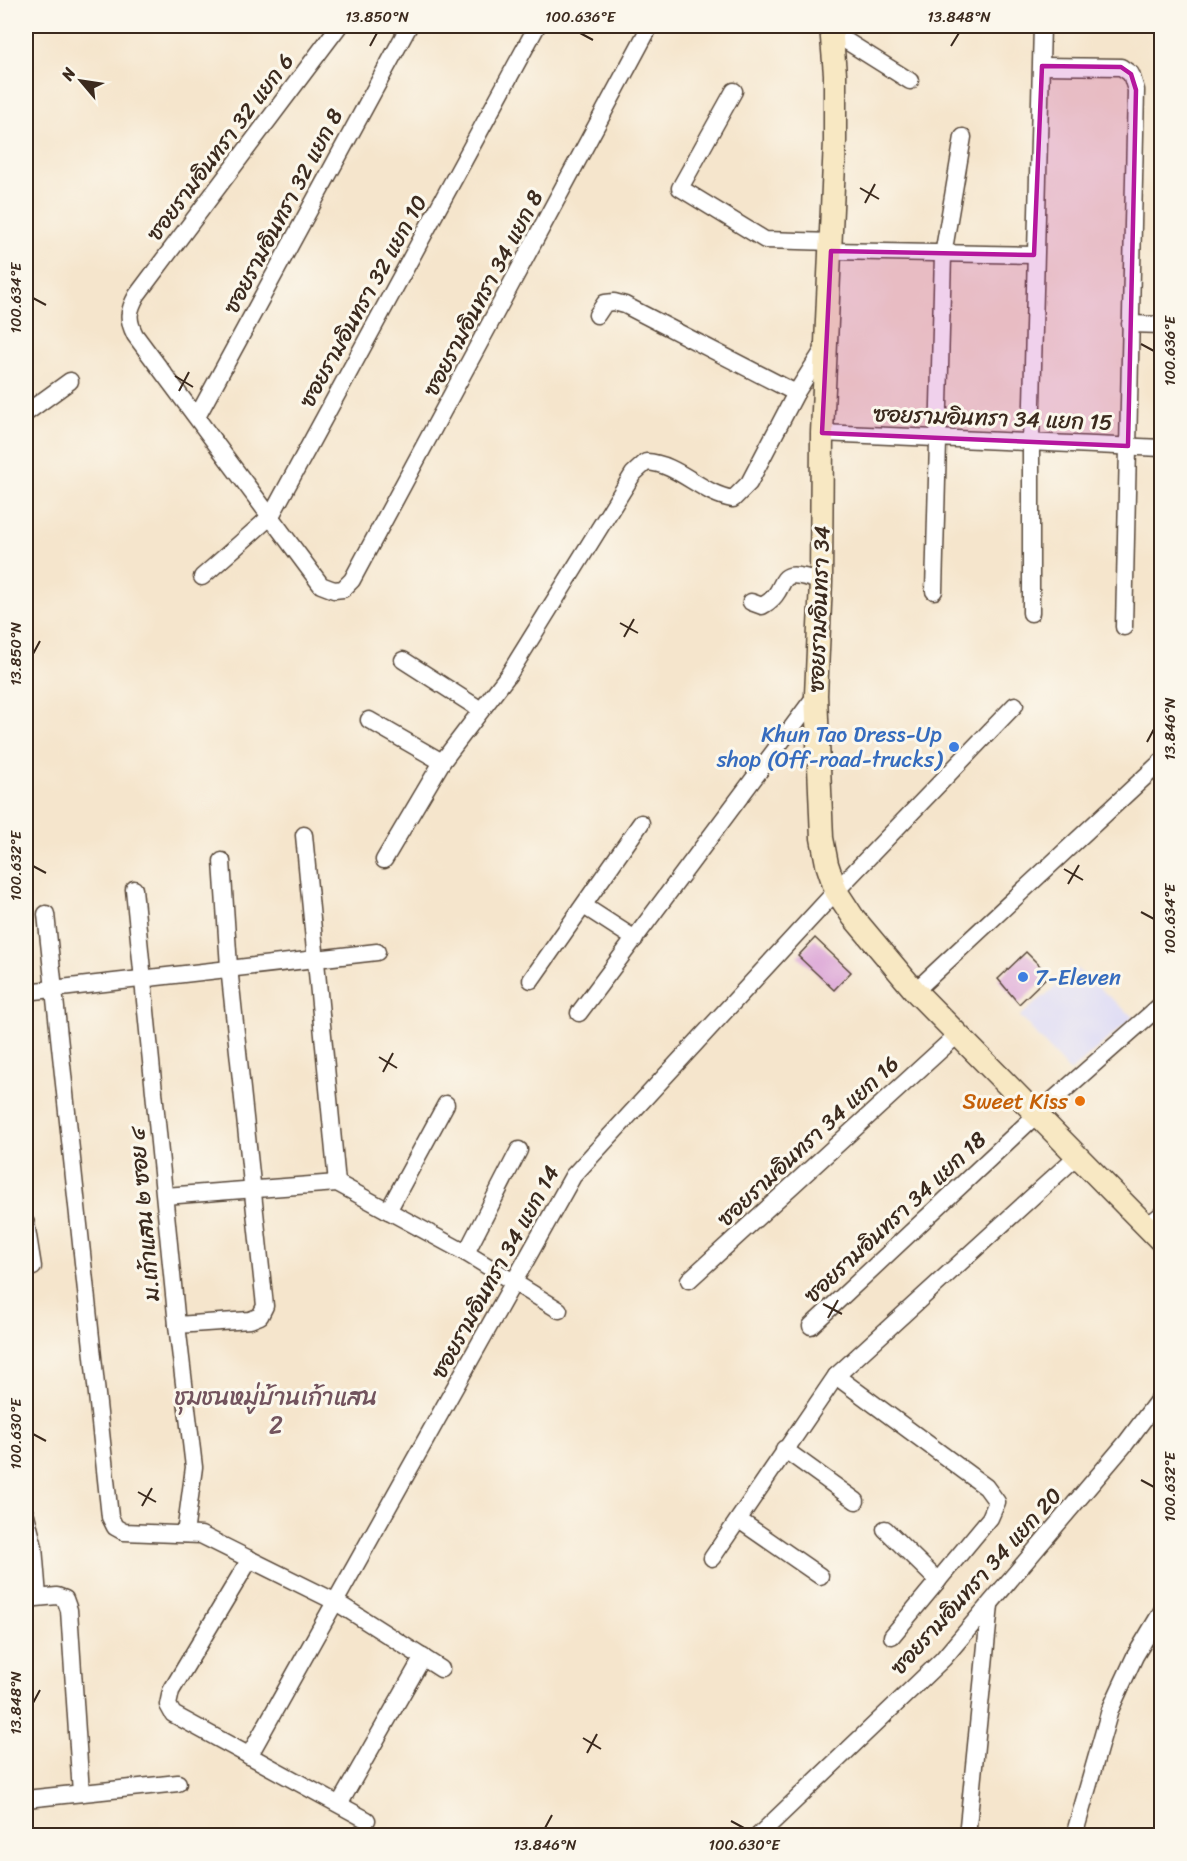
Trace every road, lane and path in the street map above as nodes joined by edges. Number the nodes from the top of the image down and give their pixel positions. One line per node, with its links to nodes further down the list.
1 (339, 26): 21 (street, ซอยรามอินทรา 32 แยก 6)
2 (409, 26): 21 (street, ซอยรามอินทรา 32 แยก 8)
3 (537, 26): 27 (street, ซอยรามอินทรา 32 แยก 10)
4 (650, 26): 27 (street, ซอยรามอินทรา 34 แยก 8)
5 (1042, 26): 7 (street)
6 (832, 29): 8 (street); 11 (street, ซอยรามอินทรา 34)
7 (1042, 66): 13 (street); 15 (street)
8 (910, 81)
9 (734, 91): 11 (street)
10 (963, 137): 12 (street)
11 (831, 246): 12 (street); 17 (street, ซอยรามอินทรา 34)
12 (943, 255): 13 (street); 23 (street)
13 (1034, 255): 24 (street)
14 (597, 315): 19 (street)
15 (1130, 324): 16 (street); 25 (street)
16 (1161, 325)
17 (826, 346): 19 (street); 22 (street, ซอยรามอินทรา 34)
18 (70, 381): 20 (street)
19 (796, 393): 37 (street)
20 (26, 413)
21 (197, 417): 27 (street)
22 (822, 433): 23 (street, ซอยรามอินทรา 34 แยก 15); 29 (street, ซอยรามอินทรา 34)
23 (937, 437): 24 (street, ซอยรามอินทรา 34 แยก 15); 30 (street)
24 (1031, 441): 25 (street, ซอยรามอินทรา 34 แยก 15); 32 (street)
25 (1128, 446): 26 (street, ซอยรามอินทรา 34 แยก 15); 33 (street)
26 (1161, 448)
27 (271, 516): 28 (street, ซอยรามอินทรา 32 แยก 10)
28 (202, 577)
29 (821, 582): 31 (street); 35 (street, ซอยรามอินทรา 34)
30 (934, 591)
31 (752, 602)
32 (1031, 613)
33 (1124, 627)
34 (404, 660): 37 (street)
35 (816, 695): 46 (street, ซอยรามอินทรา 34); 49 (street)
36 (1015, 705): 46 (street, ซอยรามอินทรา 34 แยก 14)
37 (481, 710): 40 (street)
38 (369, 720): 40 (street)
39 (1161, 761): 56 (street)
40 (442, 762): 43 (street)
41 (641, 823): 47 (street)
42 (304, 835): 51 (street)
43 (384, 860)
44 (222, 861): 52 (street)
45 (134, 889): 53 (street, ม.เก้าแสน ๒ ซอย ๔)
46 (836, 891): 56 (street, ซอยรามอินทรา 34); 74 (street, ซอยรามอินทรา 34 แยก 14)
47 (584, 906): 49 (street); 54 (street)
48 (46, 914): 55 (street)
49 (635, 939): 59 (street)
50 (377, 952): 51 (street)
51 (316, 958): 52 (street); 65 (street)
52 (229, 967): 53 (street); 66 (street)
53 (143, 979): 55 (street); 67 (street, ม.เก้าแสน ๒ ซอย ๔)
54 (531, 980)
55 (54, 989): 57 (street); 85 (street)
56 (915, 991): 60 (street, ซอยรามอินทรา 34)
57 (26, 992)
58 (1161, 1004): 62 (street, ซอยรามอินทรา 34 แยก 18)
59 (579, 1013)
60 (957, 1035): 62 (street, ซอยรามอินทรา 34); 73 (street, ซอยรามอินทรา 34 แยก 16)
61 (446, 1104): 68 (street)
62 (1035, 1116): 64 (street, ซอยรามอินทรา 34); 77 (street, ซอยรามอินทรา 34 แยก 18)
63 (519, 1150): 71 (street)
64 (1076, 1157): 70 (street, ซอยรามอินทรา 34); 78 (street)
65 (337, 1183): 66 (street); 68 (street)
66 (255, 1188): 67 (street); 76 (street)
67 (165, 1196): 76 (street, ม.เก้าแสน ๒ ซอย ๔)
68 (388, 1211): 71 (street)
69 (26, 1223): 72 (street)
70 (1156, 1228)
71 (466, 1253): 74 (street)
72 (33, 1267)
73 (689, 1280)
74 (514, 1283): 75 (street); 91 (street, ซอยรามอินทรา 34 แยก 14)
75 (559, 1311)
76 (177, 1325): 85 (street, ม.เก้าแสน ๒ ซอย ๔)
77 (811, 1326)
78 (836, 1376): 80 (street); 89 (street)
79 (1161, 1395): 92 (street, ซอยรามอินทรา 34 แยก 20)
80 (784, 1449): 81 (street); 83 (street)
81 (856, 1501)
82 (26, 1515): 90 (street)
83 (739, 1520): 86 (street); 88 (street)
84 (885, 1529): 89 (street)
85 (185, 1533): 87 (street)
86 (712, 1558)
87 (250, 1559): 91 (street); 97 (street)
88 (820, 1576)
89 (938, 1581): 94 (street)
90 (32, 1598): 99 (street)
91 (336, 1602): 95 (street); 97 (street, ซอยรามอินทรา 34 แยก 14)
92 (990, 1605): 103 (street, ซอยรามอินทรา 34 แยก 20); 104 (street)
93 (1161, 1611): 105 (street)
94 (892, 1636)
95 (423, 1658): 96 (street); 101 (street)
96 (441, 1669)
97 (249, 1756): 101 (street)
98 (178, 1783): 99 (street)
99 (81, 1793): 100 (street)
100 (26, 1799)
101 (340, 1803): 102 (street)
102 (367, 1820)
103 (758, 1836)
104 (967, 1836)
105 (1074, 1836)

